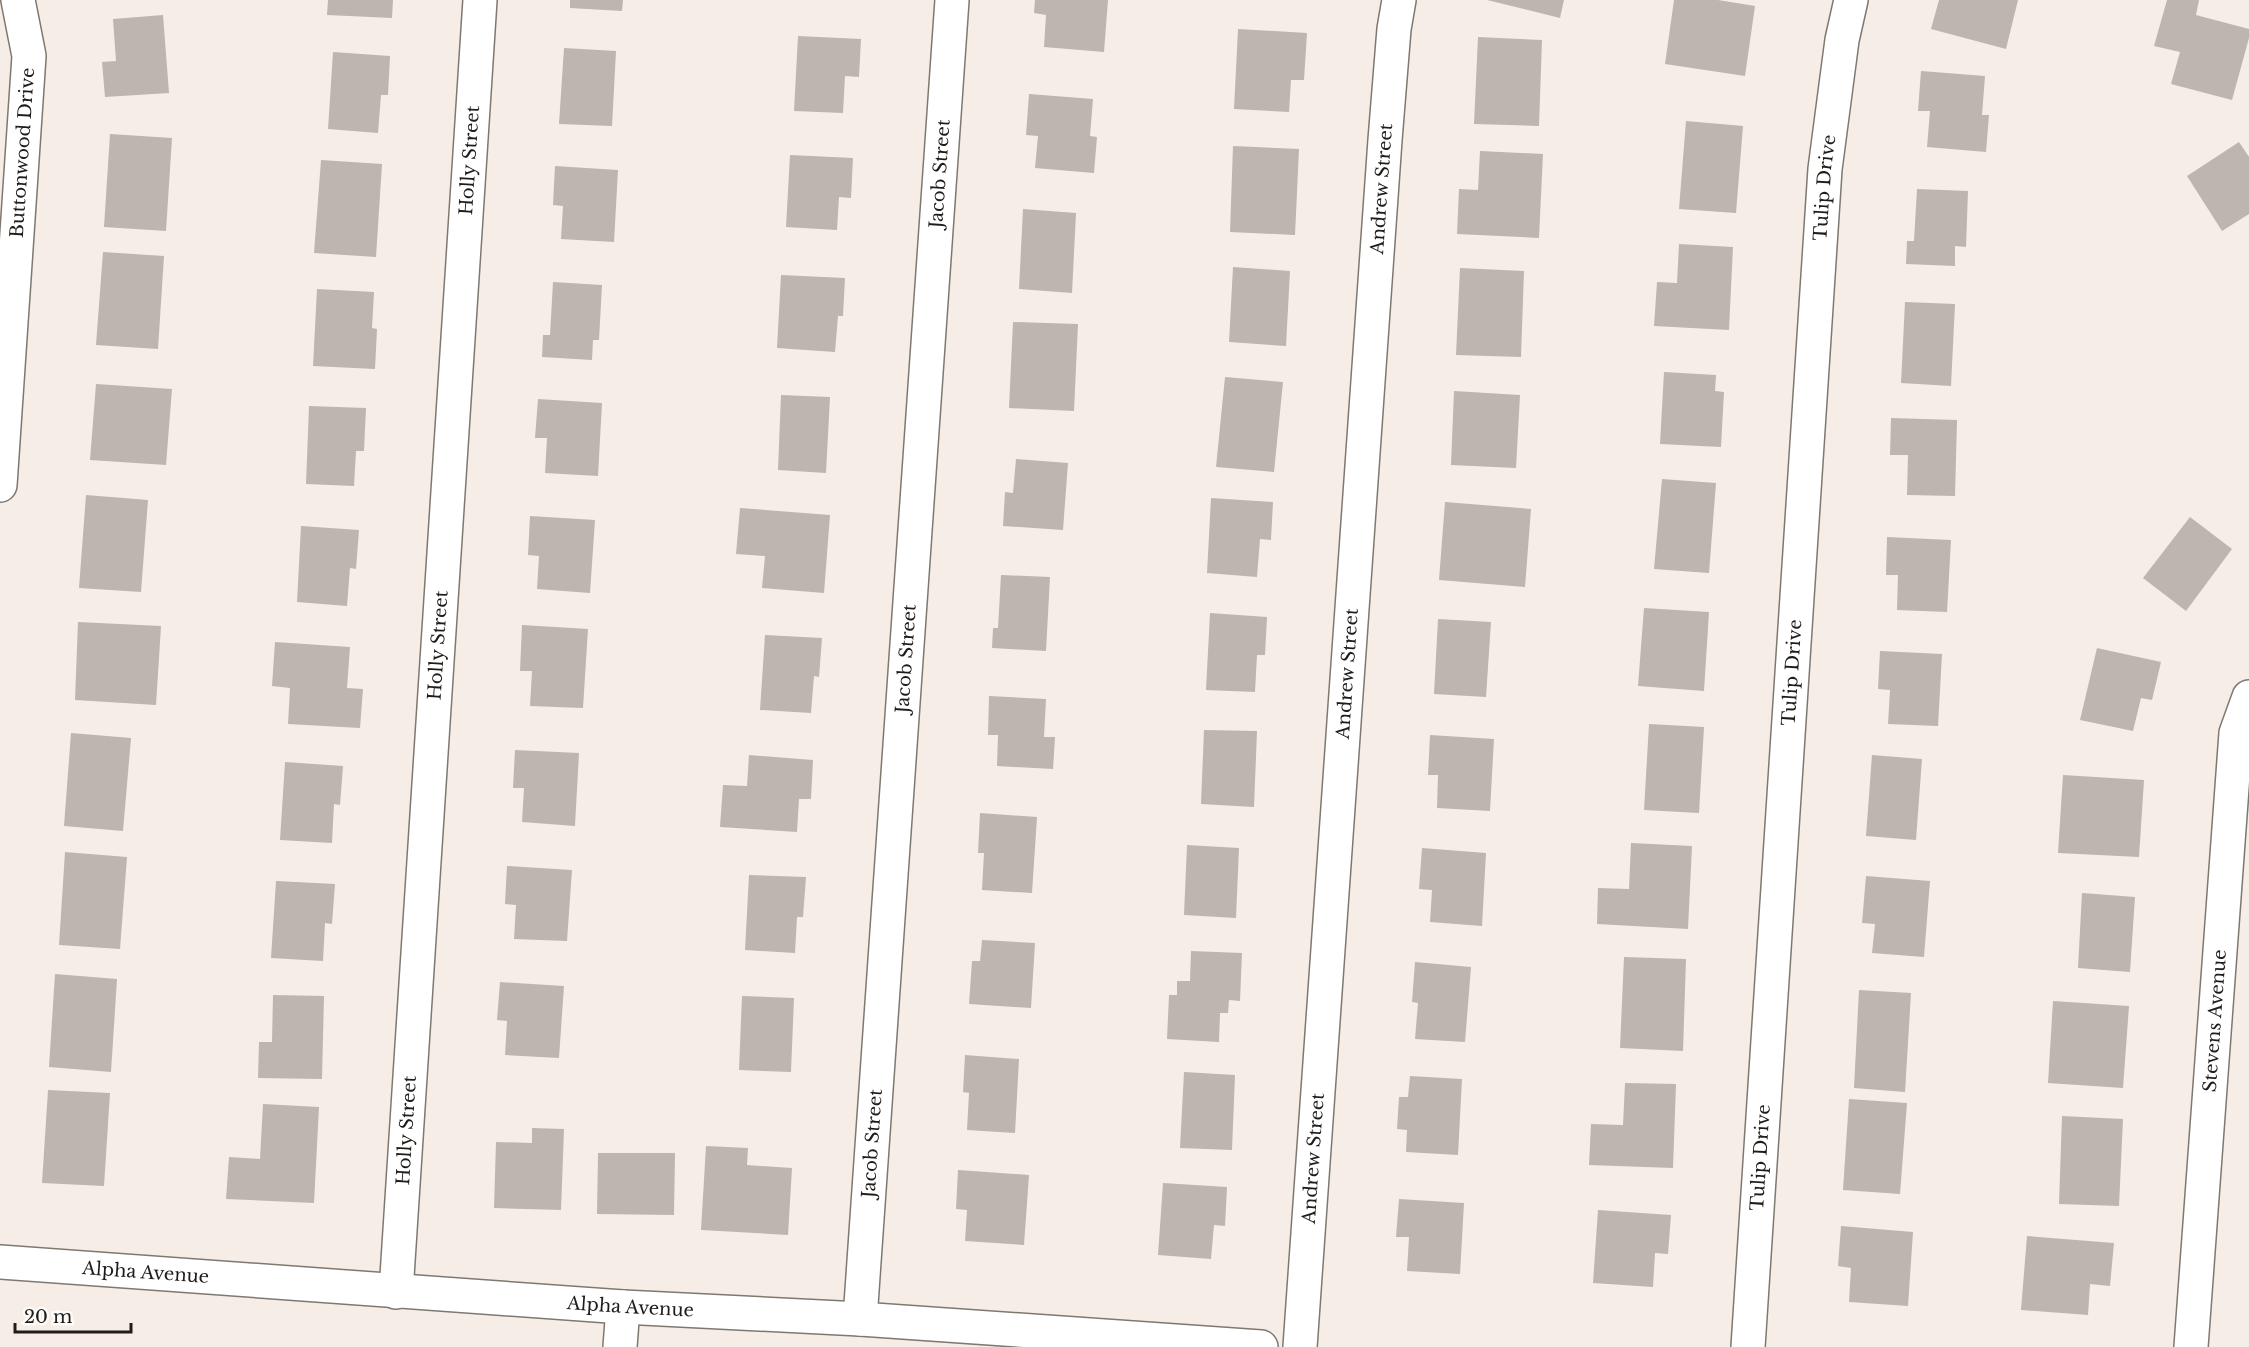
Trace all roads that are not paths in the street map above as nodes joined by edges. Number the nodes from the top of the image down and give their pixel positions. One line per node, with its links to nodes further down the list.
1 (18, 0): 6 (street, Buttonwood Drive)
2 (480, 0): 9 (street, Holly Street)
3 (952, 0): 11 (street, Jacob Street)
4 (1399, 0): 14 (street, Andrew Street)
5 (1851, 0): 15 (street, Tulip Drive)
6 (0, 485)
7 (2249, 697): 16 (street, Stevens Avenue)
8 (0, 1262): 9 (street, Alpha Avenue)
9 (396, 1292): 10 (street, Alpha Avenue)
10 (623, 1307): 11 (street, Alpha Avenue); 12 (street)
11 (860, 1319): 13 (street, Alpha Avenue)
12 (620, 1347)
13 (1262, 1347)
14 (1300, 1347)
15 (1748, 1347)
16 (2191, 1347)

